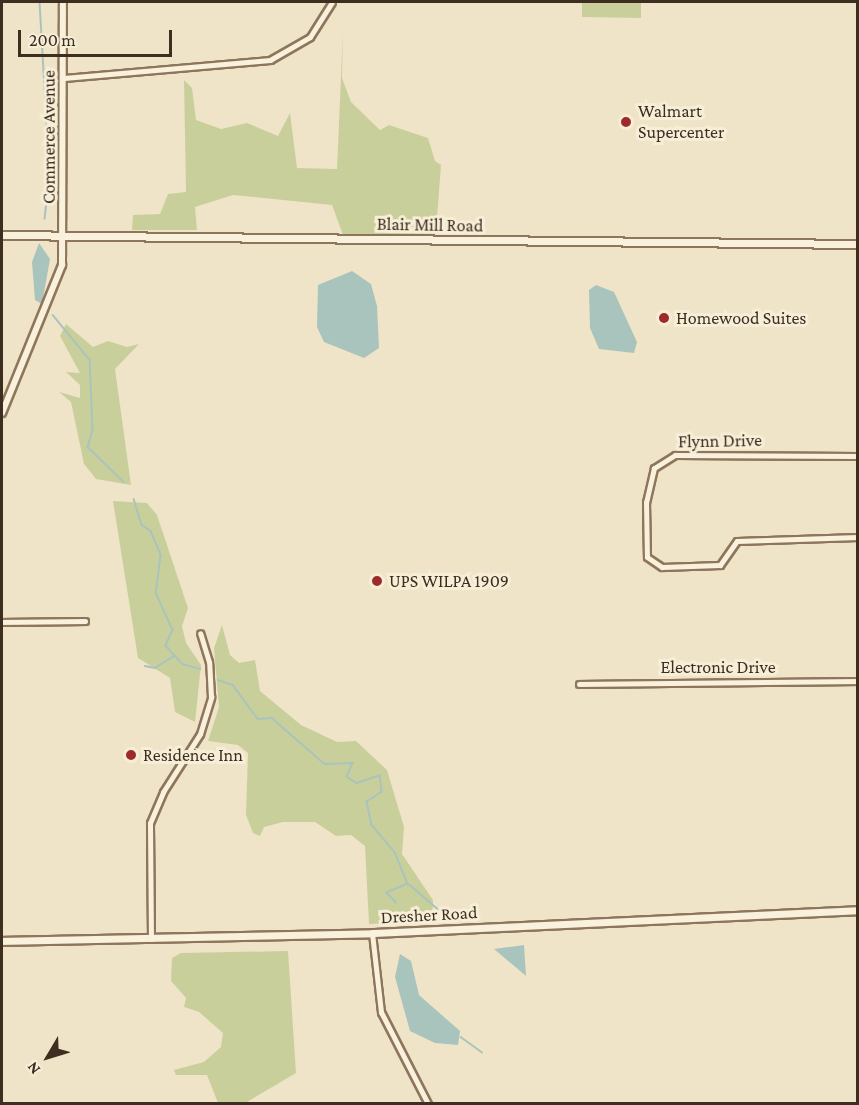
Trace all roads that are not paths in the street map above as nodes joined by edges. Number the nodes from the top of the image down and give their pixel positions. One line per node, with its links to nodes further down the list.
1 (63, 2): 3 (street, Commerce Avenue)
2 (332, 2): 3 (street)
3 (64, 78): 5 (street, Commerce Avenue)
4 (2, 234): 5 (main road, Blair Mill Road)
5 (64, 236): 6 (main road, Blair Mill Road); 7 (street, Commerce Avenue)
6 (858, 244)
7 (2, 413)
8 (858, 456): 9 (street, Flynn Drive)
9 (858, 537)
10 (85, 621): 11 (street)
11 (2, 622)
12 (200, 633): 17 (street)
13 (858, 681): 14 (street, Electronic Drive)
14 (579, 684)
15 (858, 910): 16 (main road, Dresher Road)
16 (372, 933): 17 (main road, Dresher Road); 19 (street)
17 (151, 939): 18 (main road, Dresher Road)
18 (2, 941)
19 (428, 1104)

